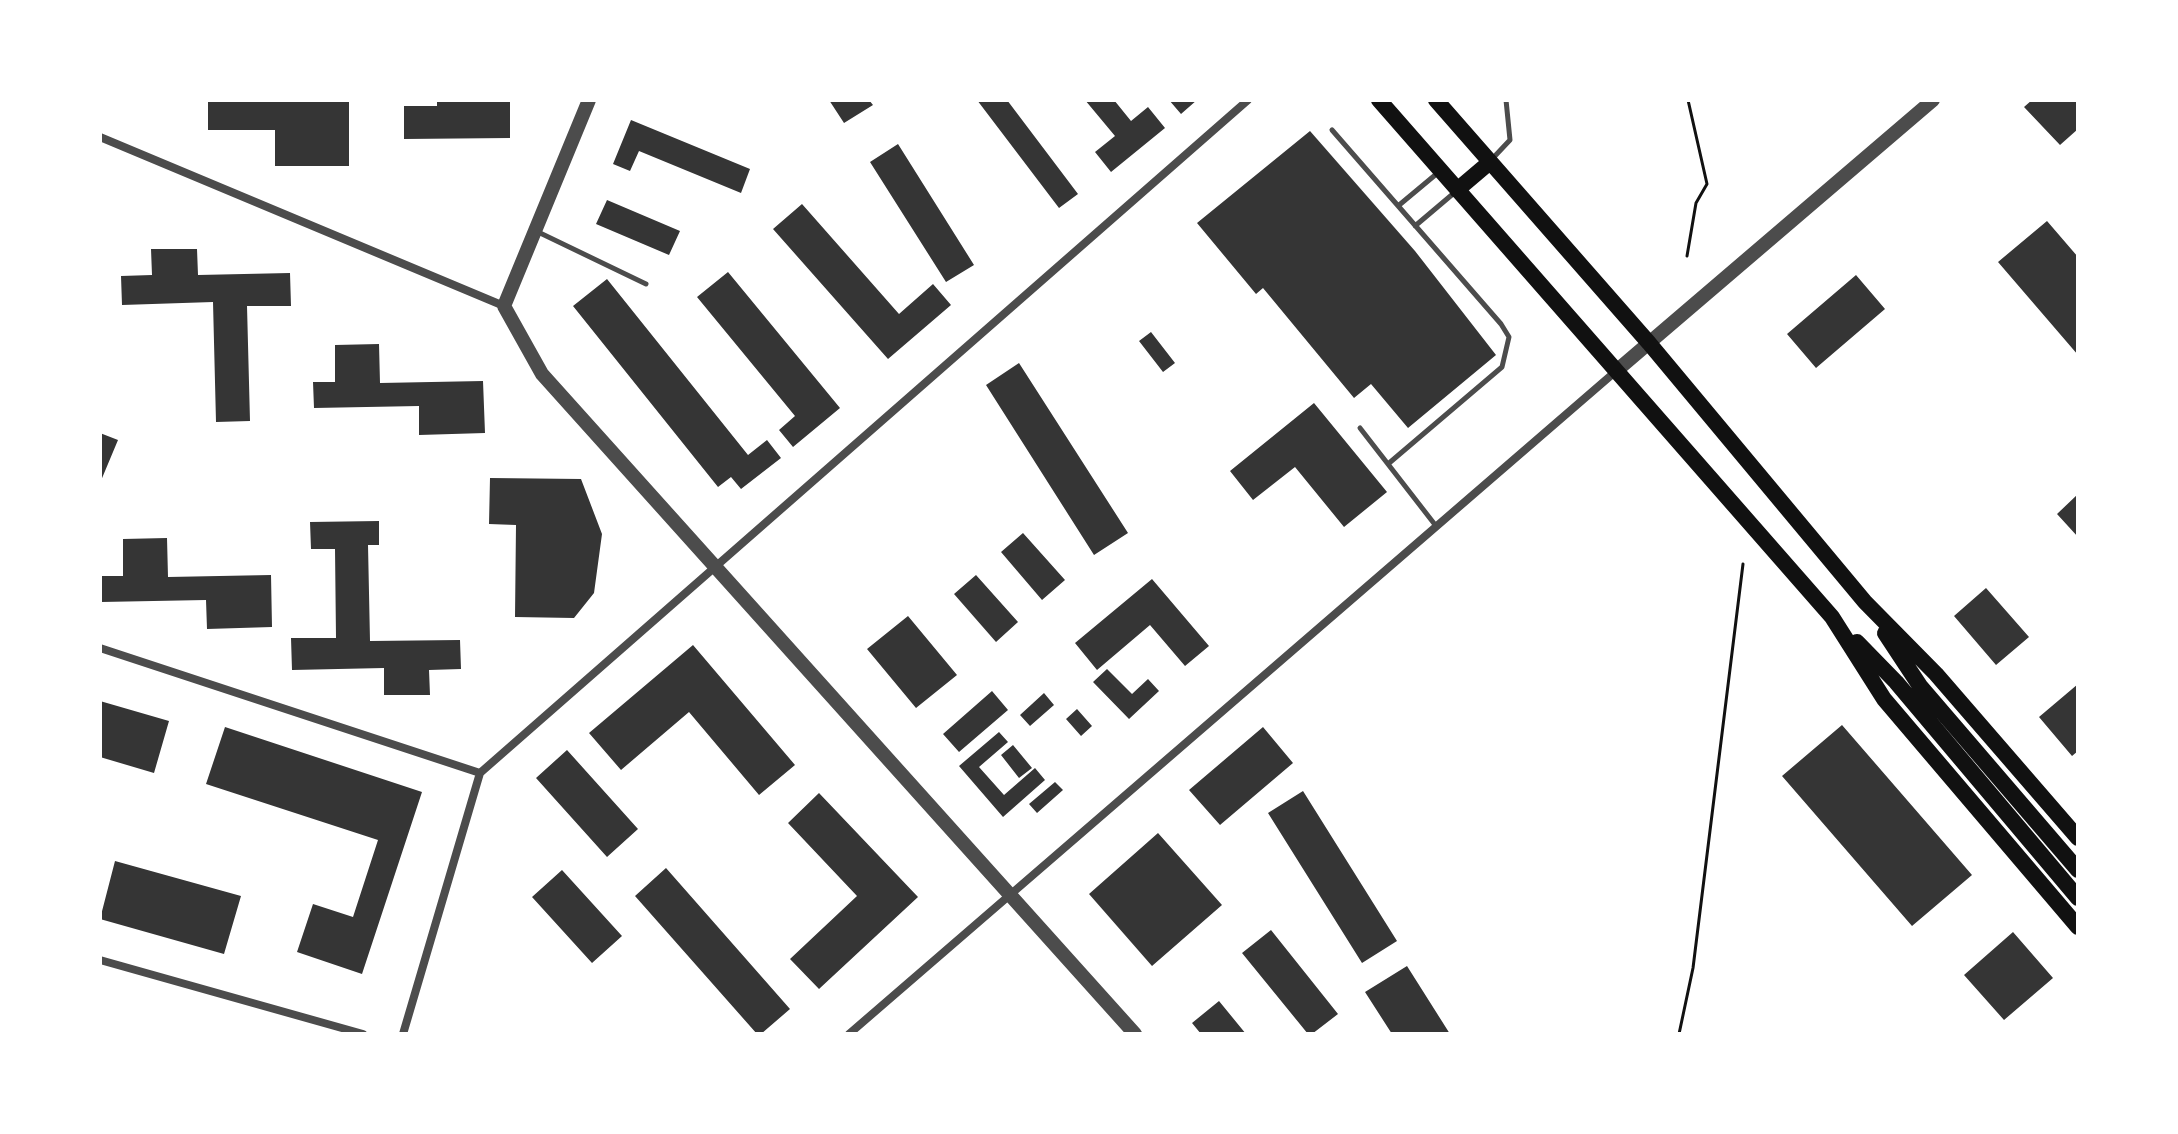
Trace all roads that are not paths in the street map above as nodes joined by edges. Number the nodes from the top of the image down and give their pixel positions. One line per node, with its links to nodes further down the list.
1 (589, 100): 14 (street)
2 (1248, 100): 22 (street)
3 (1379, 100): 10 (main road)
4 (1436, 100): 9 (main road)
5 (1506, 100): 9 (lane)
6 (1933, 100): 17 (street)
7 (1332, 130): 12 (lane)
8 (100, 137): 16 (street)
9 (1490, 162): 11 (main road); 17 (main road)
10 (1440, 171): 11 (main road); 12 (lane)
11 (1457, 190): 13 (lane); 18 (main road)
12 (1397, 206): 13 (lane)
13 (1415, 226): 20 (lane)
14 (533, 229): 15 (lane); 16 (street)
15 (646, 284)
16 (504, 306): 22 (street)
17 (1649, 343): 18 (street); 23 (main road)
18 (1615, 372): 21 (street); 24 (main road)
19 (1360, 428): 20 (lane)
20 (1388, 464): 21 (lane)
21 (1436, 526): 29 (street)
22 (715, 564): 26 (street); 29 (street)
23 (1865, 602): 27 (main road); 28 (main road)
24 (1832, 617): 30 (main road); 31 (main road)
25 (100, 648): 26 (street)
26 (480, 773): 34 (street)
27 (2078, 838)
28 (2078, 870)
29 (1011, 893): 35 (street); 36 (street)
30 (2078, 898)
31 (2078, 927)
32 (100, 960): 33 (street)
33 (363, 1034)
34 (403, 1034)
35 (849, 1034)
36 (1135, 1034)

